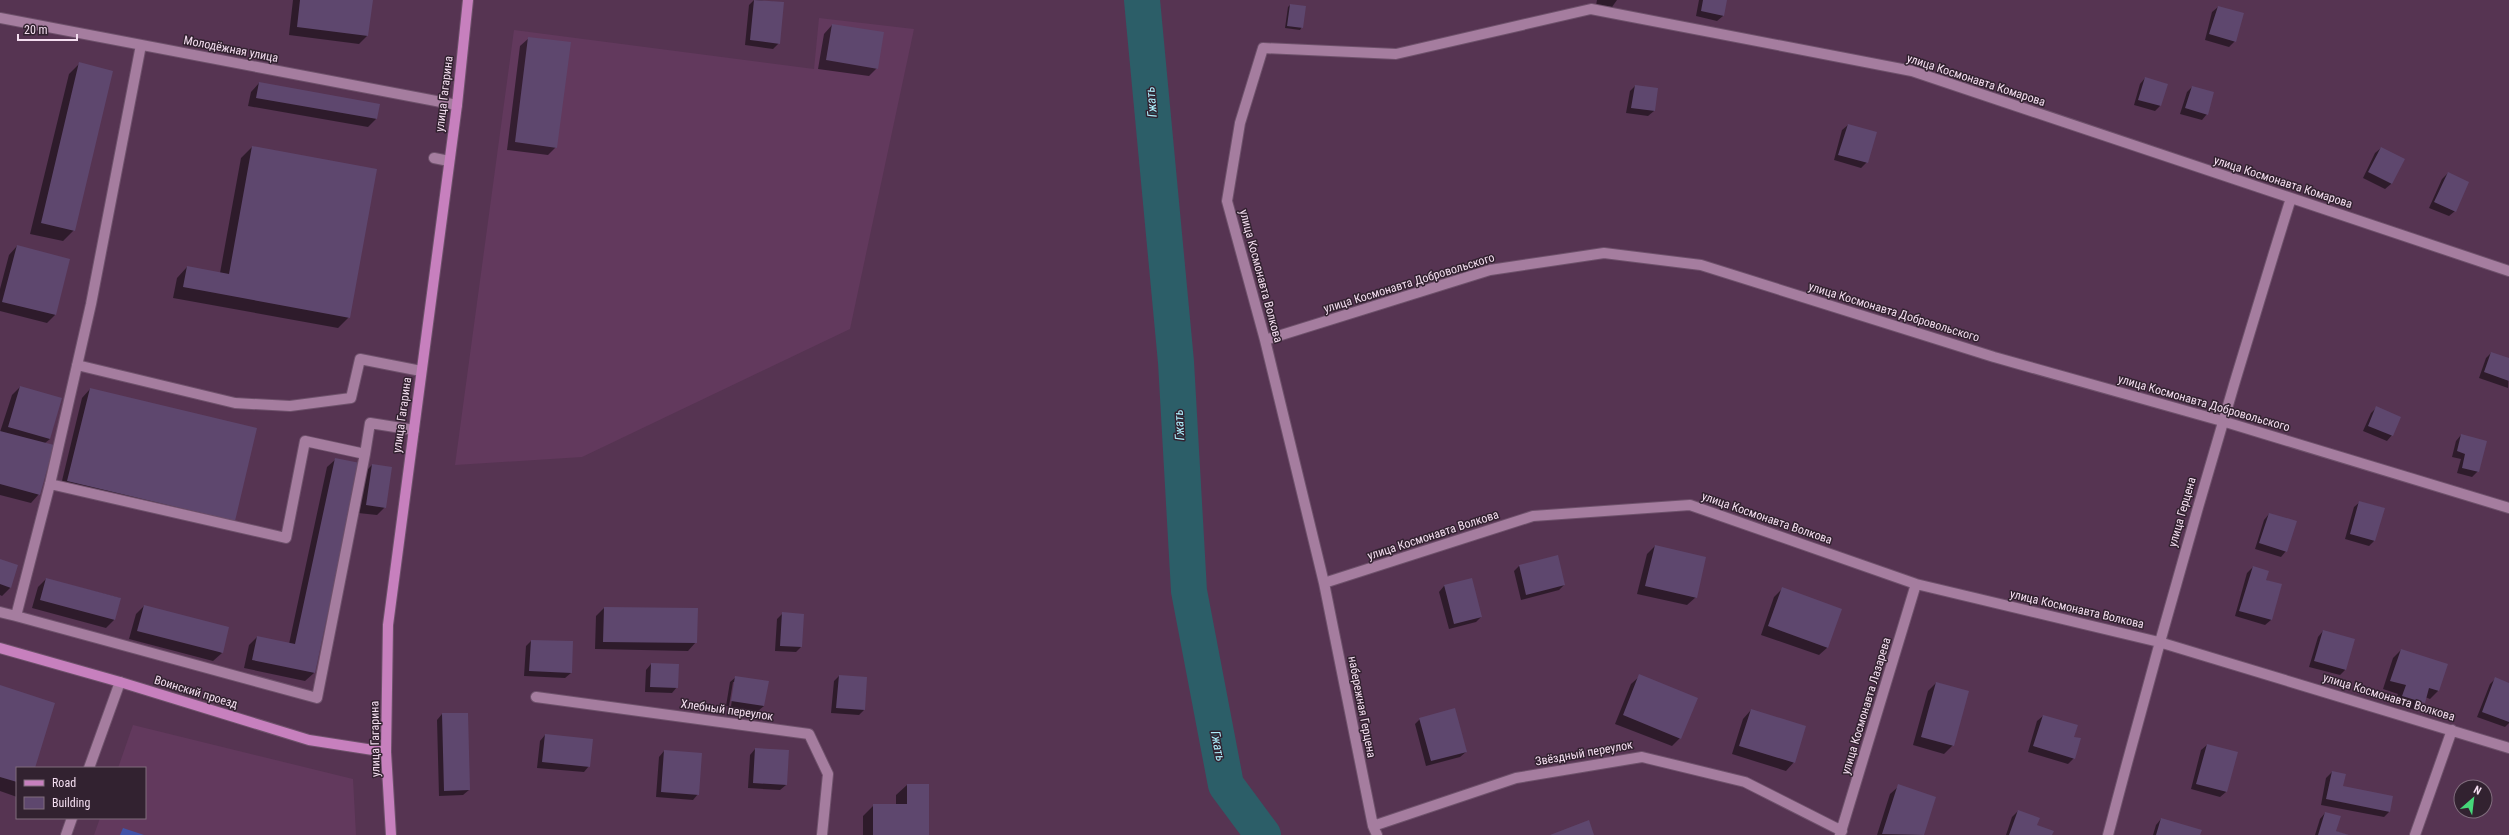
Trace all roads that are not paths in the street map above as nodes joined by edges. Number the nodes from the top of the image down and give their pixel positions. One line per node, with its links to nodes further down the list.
1 (468, 0): 4 (main road, улица Гагарина)
2 (0, 18): 3 (street, Молодёжная улица)
3 (141, 45): 4 (street, Молодёжная улица); 11 (street)
4 (456, 105): 6 (main road, улица Гагарина)
5 (434, 158): 6 (street)
6 (449, 161): 12 (main road, улица Гагарина)
7 (2291, 198): 8 (street, улица Космонавта Комарова); 9 (street, улица Космонавта Комарова); 13 (street, улица Герцена)
8 (1227, 201): 10 (street, улица Космонавта Волкова)
9 (2509, 271)
10 (1265, 340): 13 (street, улица Космонавта Добровольского); 18 (street, улица Космонавта Волкова)
11 (77, 365): 12 (street); 16 (street)
12 (421, 371): 14 (main road, улица Гагарина)
13 (2222, 421): 17 (street, улица Космонавта Добровольского); 22 (street, улица Герцена)
14 (414, 430): 15 (street); 28 (main road, улица Гагарина)
15 (365, 454): 16 (street); 21 (street)
16 (50, 484): 21 (street)
17 (2509, 508)
18 (1324, 583): 19 (street, улица Космонавта Волкова); 31 (street, набережная Герцена)
19 (1916, 584): 22 (street, улица Космонавта Волкова); 32 (street, улица Космонавта Лазарева)
20 (0, 612): 21 (street)
21 (16, 616)
22 (2159, 642): 26 (street, улица Космонавта Волкова); 36 (street, улица Герцена)
23 (0, 648): 24 (main road, Воинский проезд)
24 (120, 682): 28 (main road, Воинский проезд); 29 (street)
25 (536, 697): 35 (street, Хлебный переулок)
26 (2452, 730): 27 (street, улица Космонавта Волкова); 37 (street)
27 (2509, 748)
28 (386, 752): 34 (main road, улица Гагарина)
29 (89, 767)
30 (72, 819): 33 (street)
31 (1375, 830): 32 (street, Звёздный переулок)
32 (1841, 833)
33 (66, 835)
34 (391, 835)
35 (822, 835)
36 (2108, 835)
37 (2414, 835)

